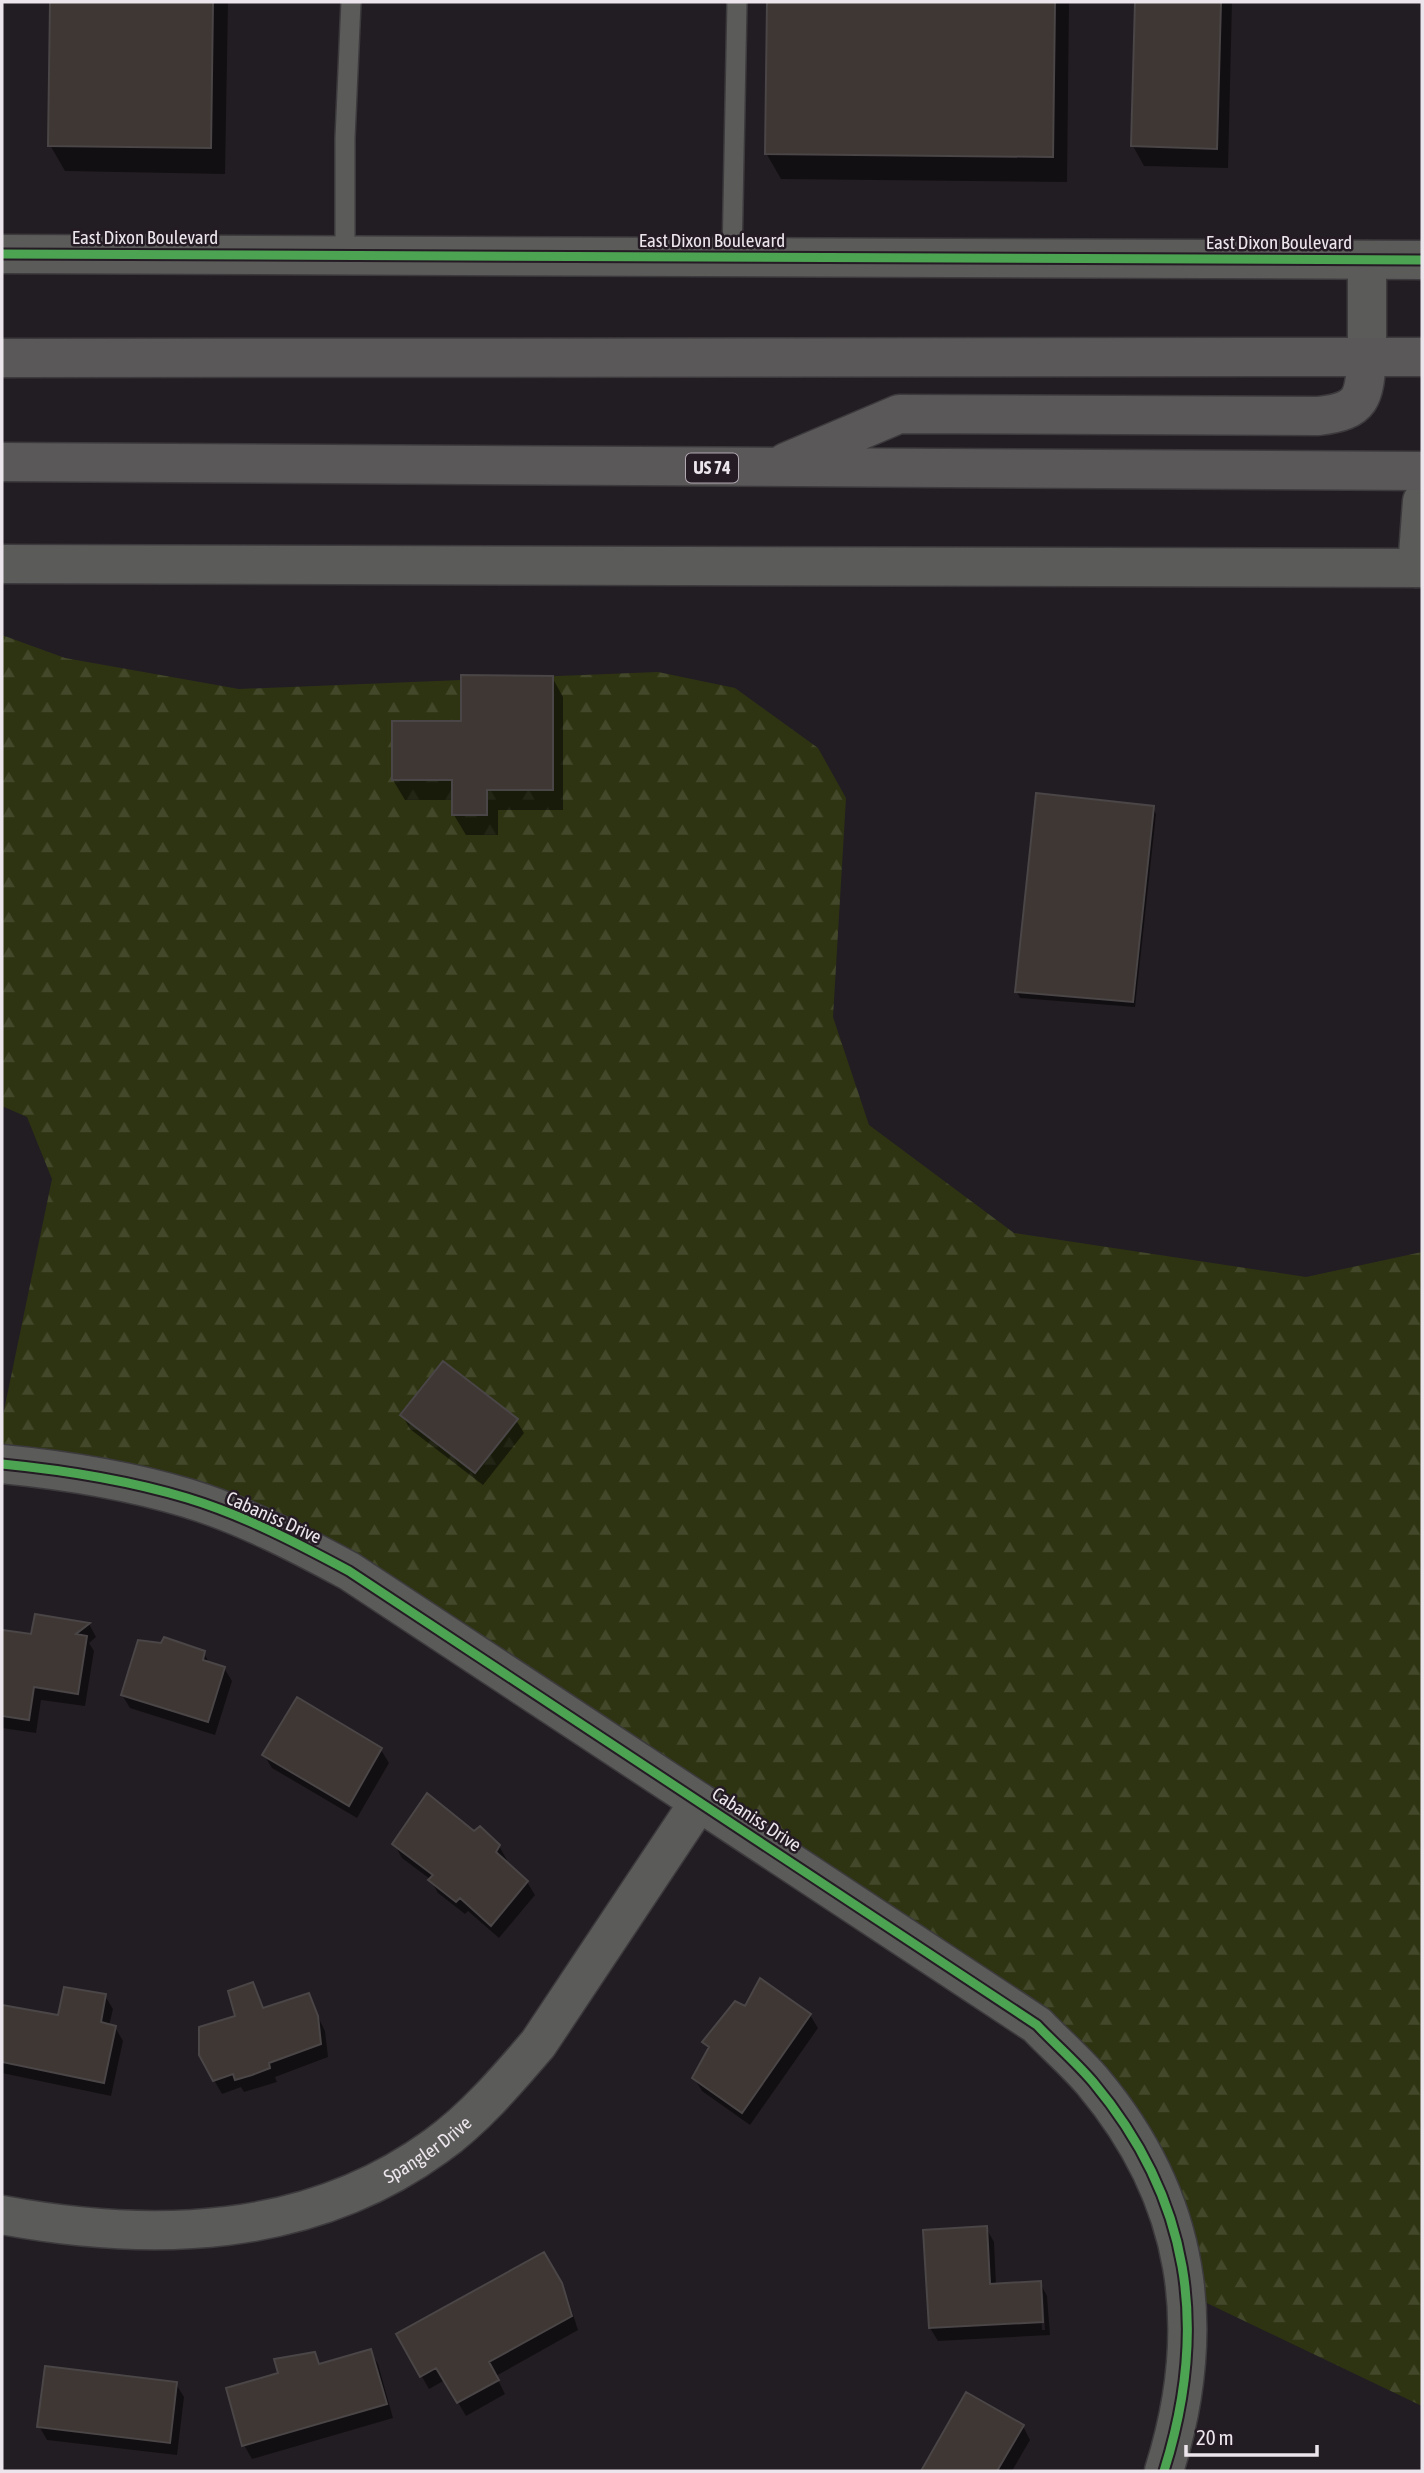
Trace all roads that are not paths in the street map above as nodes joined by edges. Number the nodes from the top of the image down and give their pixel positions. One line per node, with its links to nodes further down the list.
1 (351, 2): 4 (lane)
2 (737, 2): 5 (lane)
3 (2, 254): 4 (street, East Dixon Boulevard)
4 (345, 256): 5 (street, East Dixon Boulevard)
5 (732, 257): 6 (street, East Dixon Boulevard)
6 (1367, 260): 7 (street, East Dixon Boulevard); 8 (street, East Dixon Boulevard)
7 (1422, 260)
8 (1367, 357): 9 (highway); 10 (highway); 12 (highway)
9 (1422, 357)
10 (2, 358)
11 (2, 462): 12 (highway, US 74)
12 (772, 468): 13 (highway, US 74)
13 (1422, 471)
14 (1422, 501): 16 (street)
15 (2, 564): 16 (street)
16 (1419, 568)
17 (2, 1464): 18 (street, Cabaniss Drive)
18 (699, 1802): 19 (street, Spangler Drive); 20 (street, Cabaniss Drive)
19 (2, 2215)
20 (1164, 2471)

